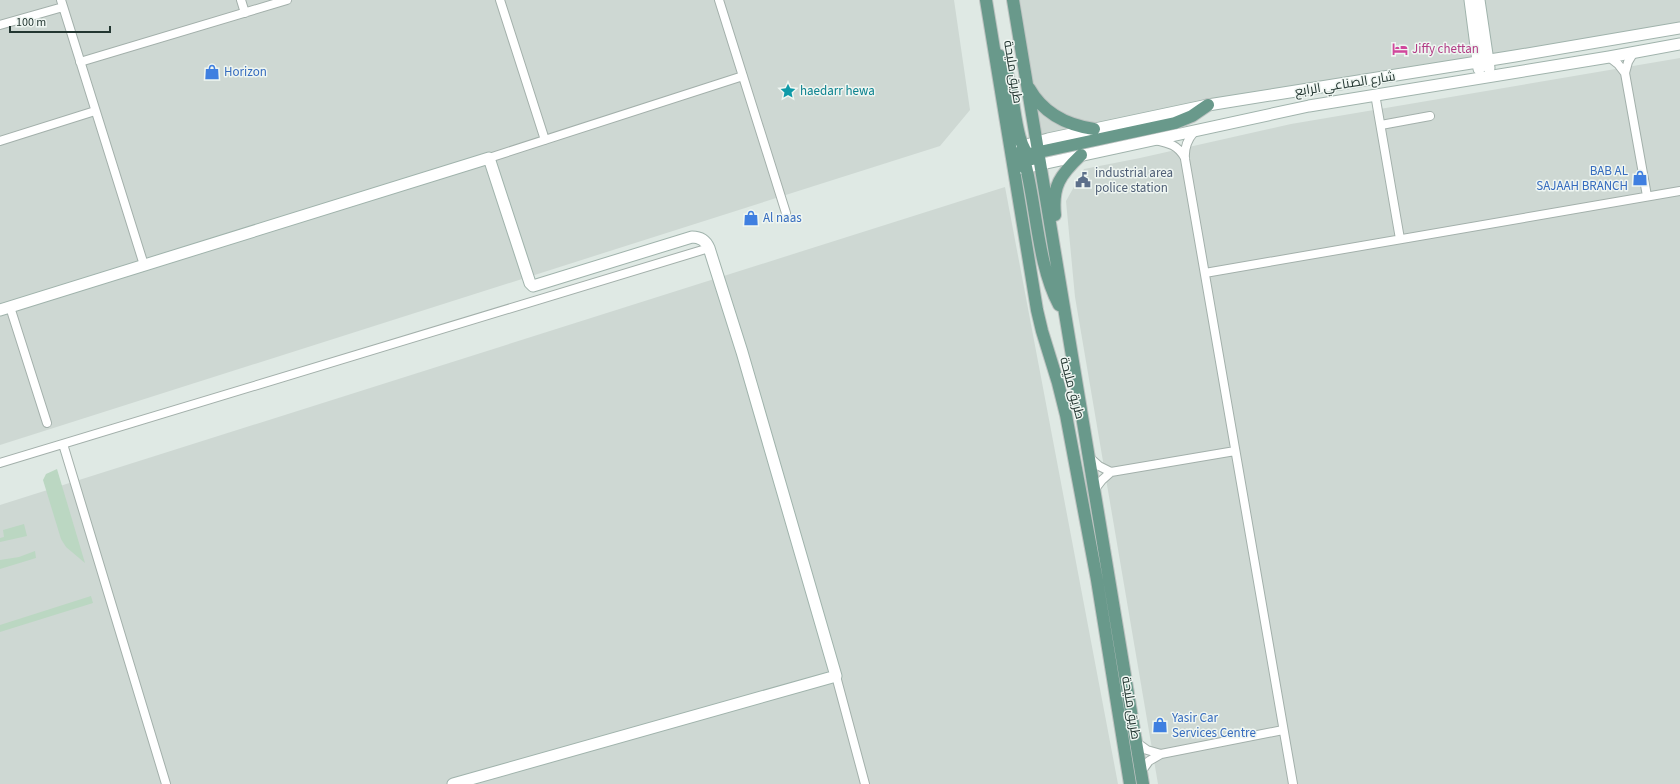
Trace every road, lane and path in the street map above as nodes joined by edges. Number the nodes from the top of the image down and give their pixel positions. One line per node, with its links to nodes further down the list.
1 (241, 0): 10 (street)
2 (287, 0): 10 (street)
3 (500, 0): 31 (street)
4 (719, 0): 21 (street)
5 (986, 0): 35 (main road, طريق مليحة)
6 (1013, 0): 23 (main road, طريق مليحة)
7 (1470, 0): 18 (main road)
8 (1479, 0): 13 (main road)
9 (62, 4): 11 (street); 19 (street)
10 (245, 13): 19 (street)
11 (0, 25)
12 (1680, 28): 16 (main road, شارع الصناعي الرابع)
13 (1486, 41): 16 (main road); 18 (main road)
14 (1680, 44): 15 (main road, شارع الصناعي الرابع)
15 (1634, 52): 17 (main road, شارع الصناعي الرابع); 20 (street)
16 (1515, 56): 18 (main road, شارع الصناعي الرابع)
17 (1609, 57): 20 (street); 22 (main road, شارع الصناعي الرابع)
18 (1484, 61): 22 (main road); 25 (main road, شارع الصناعي الرابع)
19 (80, 62): 26 (street)
20 (1625, 73): 39 (street)
21 (743, 76): 31 (street); 40 (street)
22 (1485, 77): 24 (main road, شارع الصناعي الرابع)
23 (1026, 84): 29 (main road); 35 (main road, طريق مليحة)
24 (1375, 94): 28 (street); 30 (main road, شارع الصناعي الرابع)
25 (1208, 105): 29 (main road, شارع الصناعي الرابع); 35 (main road)
26 (95, 111): 33 (street); 44 (street)
27 (1430, 116): 28 (street)
28 (1381, 125): 41 (street)
29 (1094, 129): 35 (main road, شارع الصناعي الرابع)
30 (1194, 132): 32 (main road, شارع الصناعي الرابع); 37 (street)
31 (544, 140): 36 (street)
32 (1155, 140): 34 (main road, شارع الصناعي الرابع); 37 (street)
33 (0, 142)
34 (1081, 155): 35 (main road, شارع الصناعي الرابع); 42 (main road)
35 (1025, 156): 42 (main road, طريق مليحة); 47 (main road); 63 (main road, طريق مليحة)
36 (489, 158): 43 (main road); 44 (main road)
37 (1185, 159): 45 (street)
38 (1680, 191): 39 (street)
39 (1647, 196): 41 (street)
40 (786, 213)
41 (1400, 239): 45 (street)
42 (1053, 244): 47 (main road, طريق مليحة)
43 (709, 248): 49 (street); 55 (main road)
44 (144, 266): 46 (main road)
45 (1205, 272): 50 (street)
46 (5, 308): 48 (street)
47 (1064, 314): 51 (main road, طريق مليحة)
48 (47, 423)
49 (63, 444): 52 (street); 60 (street)
50 (1235, 451): 53 (street); 56 (street)
51 (1089, 457): 53 (street); 54 (main road, طريق مليحة)
52 (0, 463)
53 (1111, 472): 54 (street)
54 (1095, 489): 57 (main road, طريق مليحة)
55 (836, 676): 61 (main road); 62 (street)
56 (1283, 730): 58 (street); 64 (street)
57 (1136, 742): 58 (street); 59 (main road, طريق مليحة)
58 (1161, 754): 59 (street)
59 (1142, 778)
60 (166, 784)
61 (453, 784)
62 (865, 784)
63 (1130, 784)
64 (1292, 784)

